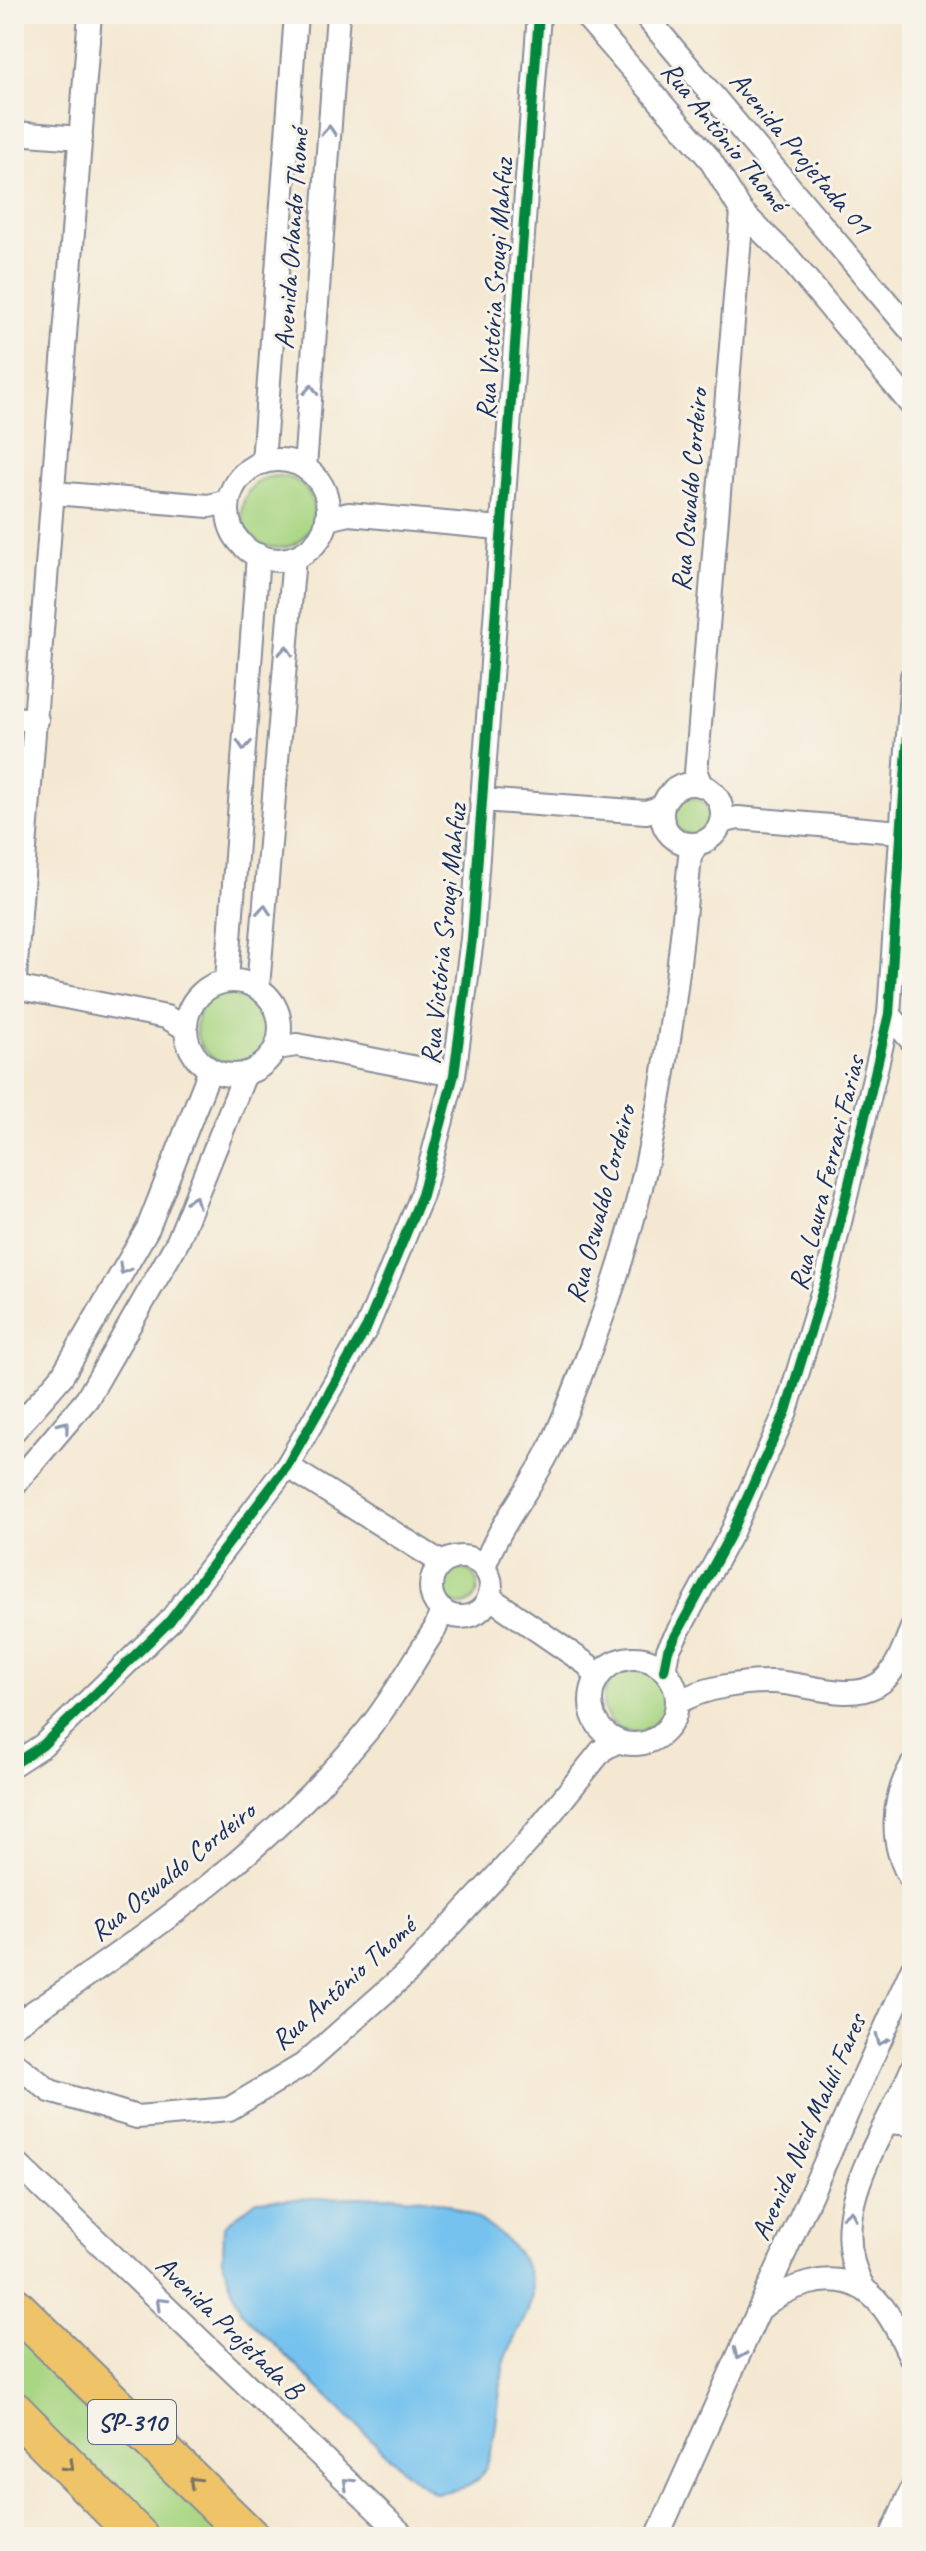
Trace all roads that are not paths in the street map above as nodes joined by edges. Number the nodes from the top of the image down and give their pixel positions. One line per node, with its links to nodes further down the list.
1 (90, 14): 8 (street)
2 (296, 14): 12 (street, Avenida Orlando Thomé)
3 (338, 14): 13 (street, Avenida Orlando Thomé, one-way to 3)
4 (539, 14): 17 (street, Rua Victória Srougi Mahfuz)
5 (584, 14): 9 (street, Rua Antônio Thomé)
6 (644, 14): 10 (street, Avenida Projetada 01)
7 (14, 133): 8 (street)
8 (81, 138): 14 (street)
9 (742, 212): 11 (street, Rua Antônio Thomé); 24 (street, Rua Oswaldo Cordeiro)
10 (912, 332)
11 (912, 406)
12 (263, 462): 13 (street); 15 (street)
13 (305, 468): 16 (street)
14 (54, 493): 15 (street); 23 (street)
15 (222, 508): 18 (street)
16 (334, 512): 17 (street); 19 (street)
17 (499, 528): 25 (street, Rua Victória Srougi Mahfuz)
18 (258, 555): 19 (street); 30 (street, one-way to 30)
19 (294, 557): 31 (street, one-way to 19)
20 (912, 676): 21 (street, Rua Laura Ferrari Farias)
21 (910, 714): 28 (street, Rua Laura Ferrari Farias)
22 (14, 718): 23 (street)
23 (37, 720): 32 (street)
24 (695, 781): 26 (street); 27 (street)
25 (481, 800): 26 (street); 39 (street, Rua Victória Srougi Mahfuz)
26 (657, 813): 29 (street)
27 (727, 817): 28 (street); 29 (street)
28 (900, 832): 33 (street, Rua Laura Ferrari Farias)
29 (691, 848): 44 (street, Rua Oswaldo Cordeiro)
30 (227, 980): 31 (street); 34 (street)
31 (258, 987): 36 (street)
32 (15, 989): 34 (street)
33 (889, 1014): 35 (street); 49 (street, Rua Laura Ferrari Farias)
34 (179, 1020): 37 (street)
35 (912, 1041)
36 (284, 1042): 38 (street); 39 (street)
37 (210, 1070): 38 (street); 40 (street, one-way to 40)
38 (245, 1074): 42 (street, one-way to 38)
39 (454, 1075): 41 (street, Rua Victória Srougi Mahfuz)
40 (14, 1431)
41 (287, 1466): 43 (street); 51 (street, Rua Victória Srougi Mahfuz)
42 (14, 1485)
43 (433, 1563): 44 (street); 46 (street)
44 (480, 1564): 45 (street)
45 (492, 1604): 46 (street); 48 (street)
46 (443, 1618): 55 (street, Rua Oswaldo Cordeiro)
47 (912, 1628): 49 (street)
48 (596, 1671): 49 (street); 50 (street)
49 (672, 1677): 50 (street)
50 (608, 1741): 56 (street, Rua Antônio Thomé)
51 (14, 1764)
52 (912, 1765): 53 (street)
53 (911, 1881)
54 (912, 1969): 63 (street, Avenida Neid Maluli Fares, one-way to 63)
55 (14, 2025)
56 (14, 2063)
57 (911, 2073): 58 (street)
58 (888, 2122): 59 (street); 61 (street, one-way to 58)
59 (912, 2124)
60 (14, 2161): 69 (street, Avenida Projetada B, one-way to 60)
61 (864, 2289): 63 (street); 64 (street)
62 (14, 2306): 68 (highway, SP-310, one-way to 62)
63 (758, 2310): 70 (street, Avenida Neid Maluli Fares, one-way to 70)
64 (912, 2360)
65 (14, 2411): 67 (highway, SP-310, one-way to 67)
66 (912, 2489): 71 (street)
67 (139, 2537)
68 (250, 2537)
69 (405, 2537)
70 (657, 2537)
71 (891, 2537)

